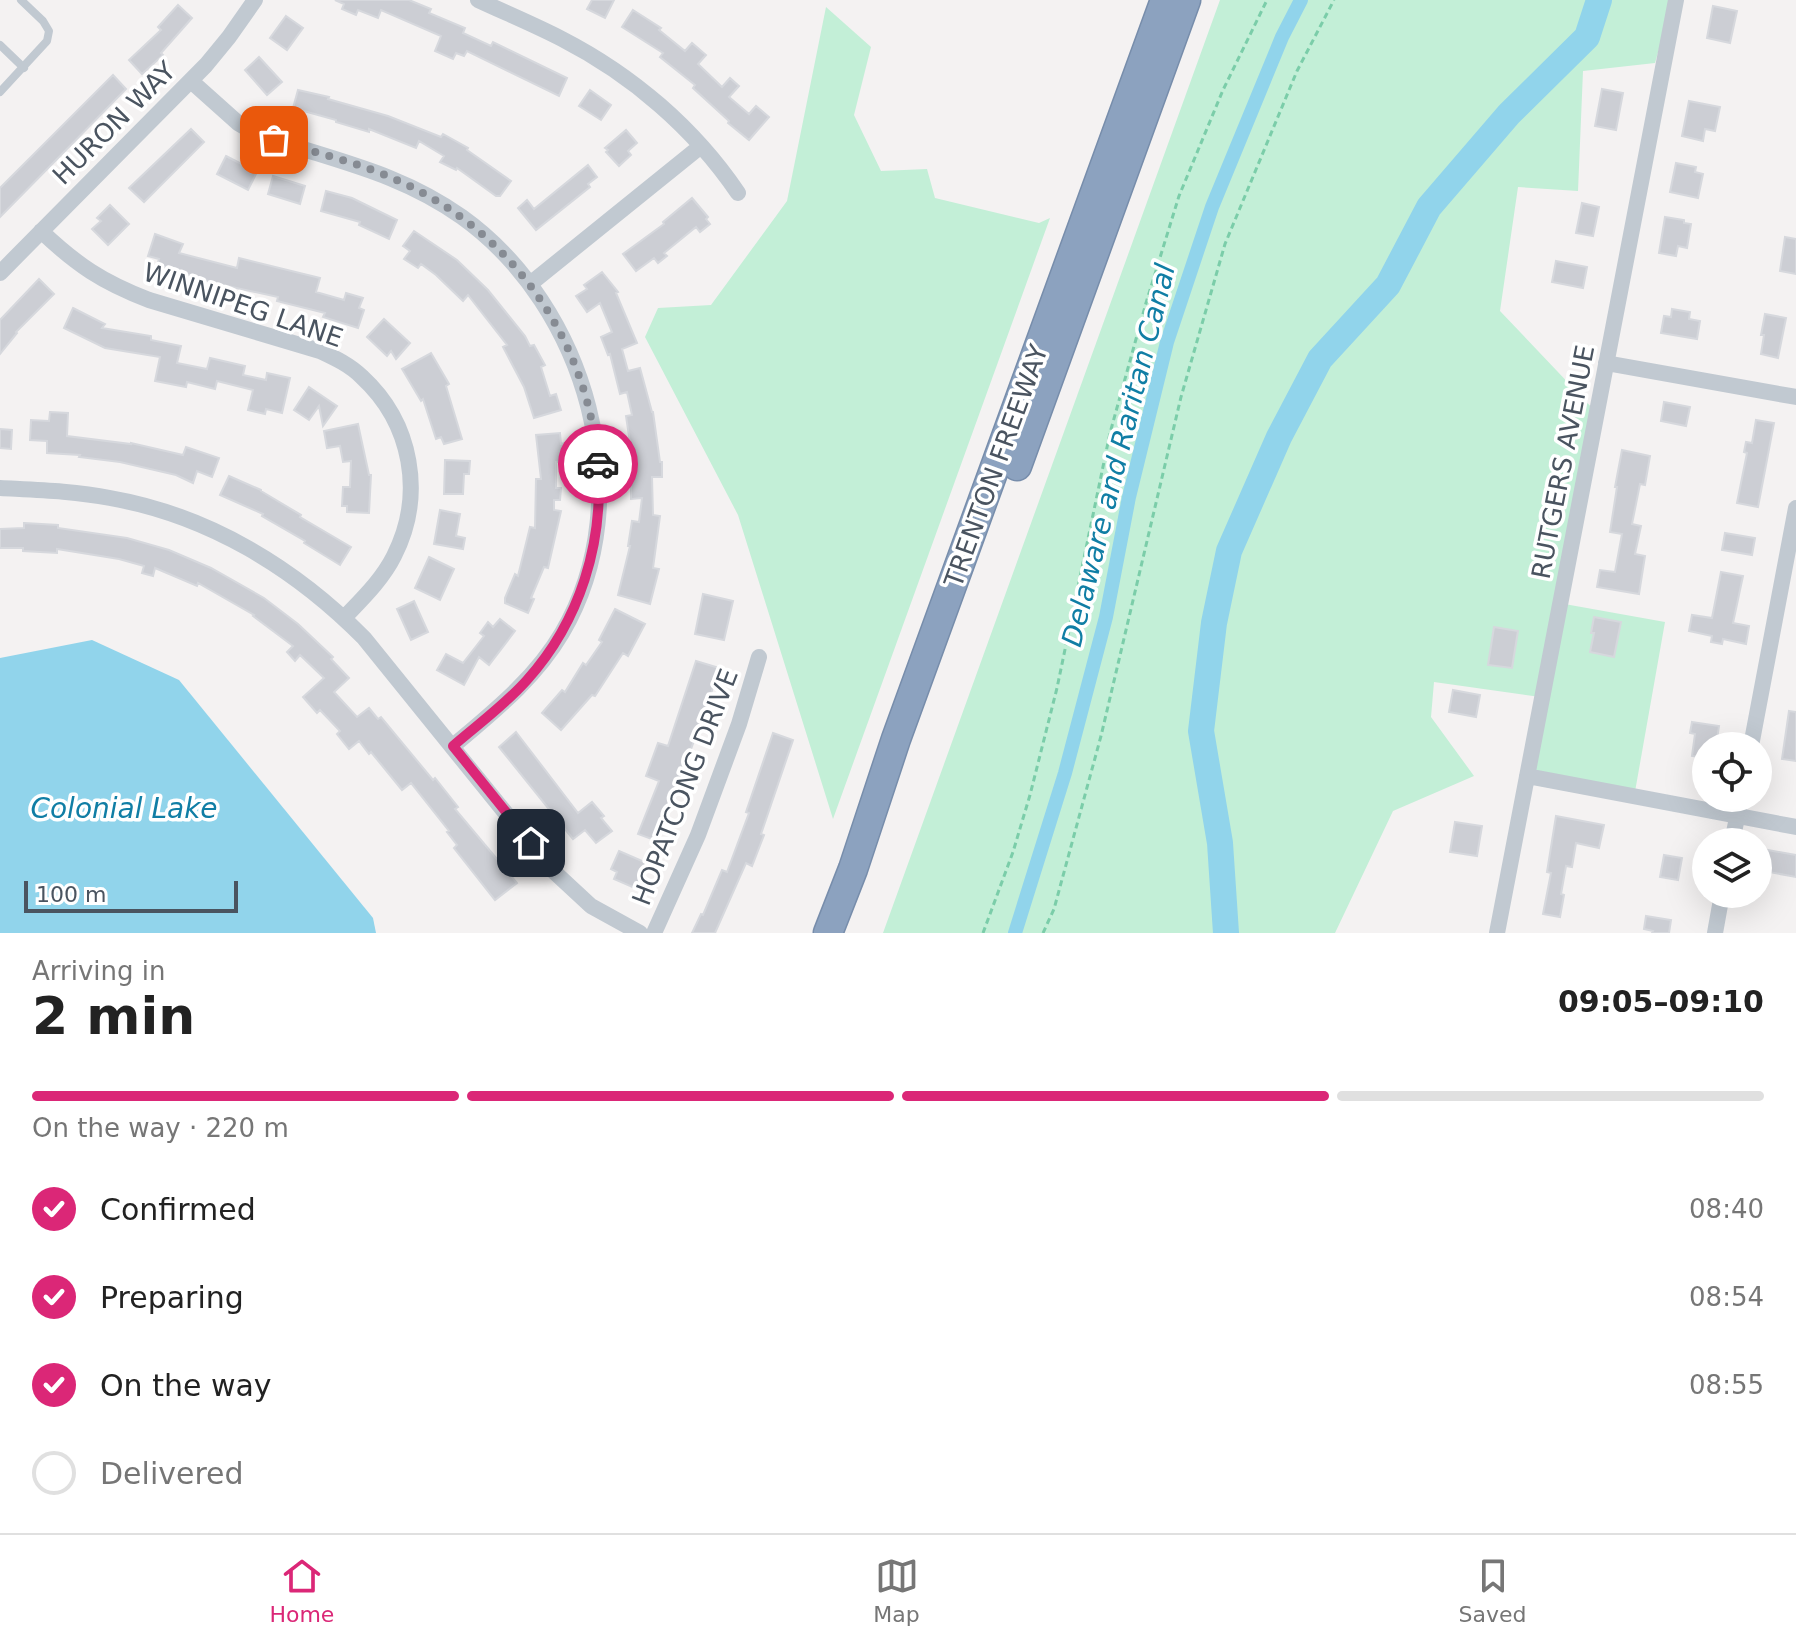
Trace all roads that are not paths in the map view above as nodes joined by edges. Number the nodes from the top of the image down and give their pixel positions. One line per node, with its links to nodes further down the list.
1 (21, 0): 8 (lane)
2 (255, 0): 9 (street, HURON WAY)
3 (478, 0): 11 (street)
4 (1165, 0): 32 (highway, TRENTON FREEWAY)
5 (1186, 0): 33 (highway, TRENTON FREEWAY)
6 (1676, 0): 16 (street, RUTGERS AVENUE)
7 (0, 45): 8 (lane)
8 (24, 68): 10 (lane)
9 (191, 81): 13 (street, HURON WAY); 15 (street)
10 (0, 92)
11 (701, 146): 12 (street); 15 (street)
12 (738, 193)
13 (41, 231): 14 (street, HURON WAY); 20 (street, WINNIPEG LANE)
14 (0, 273)
15 (530, 284): 23 (street)
16 (1606, 363): 17 (street); 24 (street, RUTGERS AVENUE)
17 (1796, 397)
18 (0, 488): 20 (street)
19 (1796, 508): 22 (street)
20 (344, 618): 23 (street)
21 (759, 657): 31 (street, HOPATCONG DRIVE)
22 (1754, 732)
23 (453, 746): 30 (street)
24 (1527, 776): 26 (street); 34 (street, RUTGERS AVENUE)
25 (1738, 812): 26 (street)
26 (1737, 816): 27 (street); 28 (street)
27 (1796, 827)
28 (1735, 828)
29 (1719, 908): 35 (street)
30 (640, 933)
31 (654, 933)
32 (828, 933)
33 (849, 933)
34 (1497, 933)
35 (1715, 933)

